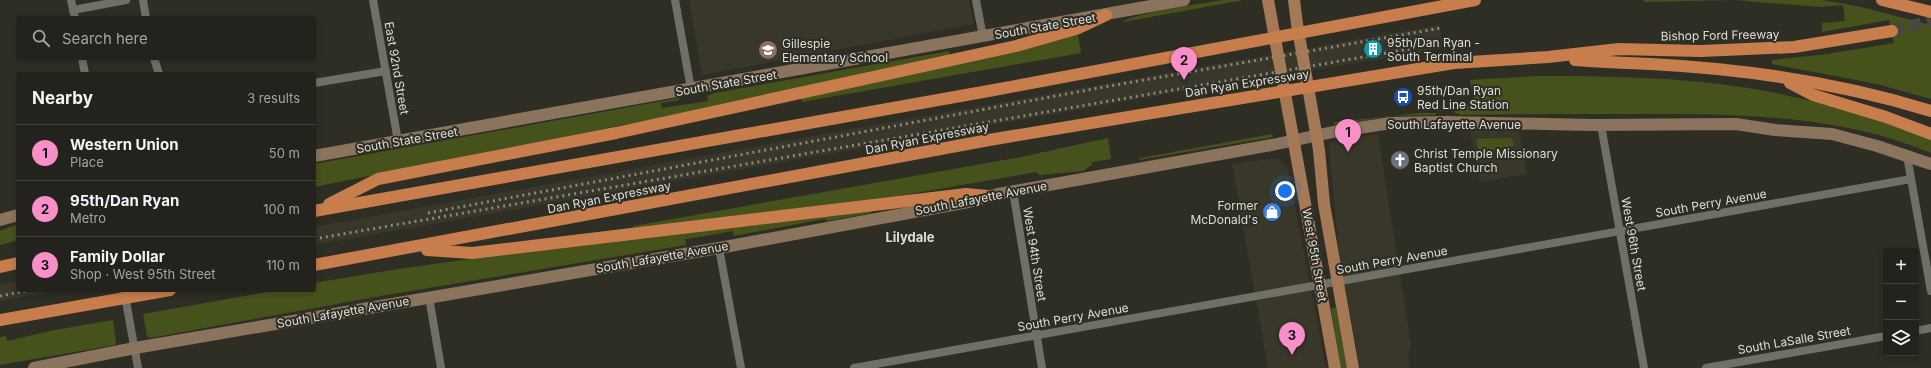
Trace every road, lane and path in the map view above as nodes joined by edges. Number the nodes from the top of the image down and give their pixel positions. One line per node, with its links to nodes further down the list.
1 (71, 0): 13 (street)
2 (126, 0): 13 (street)
3 (143, 0): 15 (street)
4 (373, 0): 21 (street, East 92nd Street)
5 (675, 0): 26 (street)
6 (976, 0): 17 (street)
7 (1184, 0): 14 (main road, South State Street)
8 (1268, 0): 32 (main road, West 95th Street)
9 (1294, 0): 30 (main road, West 95th Street)
10 (1475, 0): 40 (highway)
11 (1882, 0): 12 (highway)
12 (1931, 12)
13 (74, 14)
14 (1106, 15): 17 (main road, South State Street); 39 (highway)
15 (146, 16)
16 (1892, 31): 18 (highway, Bishop Ford Freeway)
17 (983, 37): 26 (main road, South State Street)
18 (1548, 57): 24 (highway); 45 (highway, Dan Ryan Expressway)
19 (82, 60): 22 (street)
20 (155, 60): 23 (street)
21 (386, 71): 25 (street); 31 (street, East 92nd Street)
22 (85, 72)
23 (158, 72)
24 (1778, 77): 27 (highway); 29 (highway)
25 (316, 83)
26 (691, 89): 31 (main road, South State Street)
27 (1931, 111)
28 (1601, 125): 30 (main road, South Lafayette Avenue); 34 (main road, South Lafayette Avenue); 43 (street, West 96th Street)
29 (1931, 134)
30 (1316, 135): 32 (main road, South Lafayette Avenue); 49 (main road, West 95th Street)
31 (398, 141): 33 (main road, South State Street)
32 (1293, 141): 37 (main road, South Lafayette Avenue); 50 (main road, West 95th Street)
33 (316, 156)
34 (1907, 156): 35 (main road, South Lafayette Avenue); 36 (street)
35 (1931, 164)
36 (1911, 179): 43 (street, South Perry Avenue); 51 (street)
37 (1013, 191): 38 (main road, South Lafayette Avenue); 58 (street, West 94th Street)
38 (988, 196): 44 (main road, South Lafayette Avenue); 45 (highway)
39 (316, 210)
40 (316, 210)
41 (16, 216): 42 (main road)
42 (0, 220)
43 (1620, 232): 49 (street, South Perry Avenue); 69 (street, West 96th Street)
44 (719, 248): 54 (main road, South Lafayette Avenue); 64 (street)
45 (410, 249): 47 (highway, Dan Ryan Expressway)
46 (16, 263): 48 (highway)
47 (316, 265)
48 (0, 267)
49 (1338, 282): 50 (street, South Perry Avenue); 68 (main road, West 95th Street)
50 (1320, 285): 58 (street, South Perry Avenue); 67 (main road, West 95th Street)
51 (1931, 291)
52 (124, 292): 60 (street)
53 (159, 292): 55 (highway)
54 (429, 297): 60 (main road, South Lafayette Avenue); 63 (street)
55 (0, 320)
56 (1931, 328): 57 (street)
57 (1919, 330)
58 (1036, 335): 65 (street, South Perry Avenue); 66 (street, West 94th Street)
59 (1883, 337): 70 (street, South LaSalle Street)
60 (135, 348): 61 (main road, South Lafayette Avenue); 62 (street)
61 (34, 368)
62 (138, 368)
63 (441, 368)
64 (741, 368)
65 (854, 368)
66 (1042, 368)
67 (1335, 368)
68 (1353, 368)
69 (1644, 368)
70 (1706, 368)

